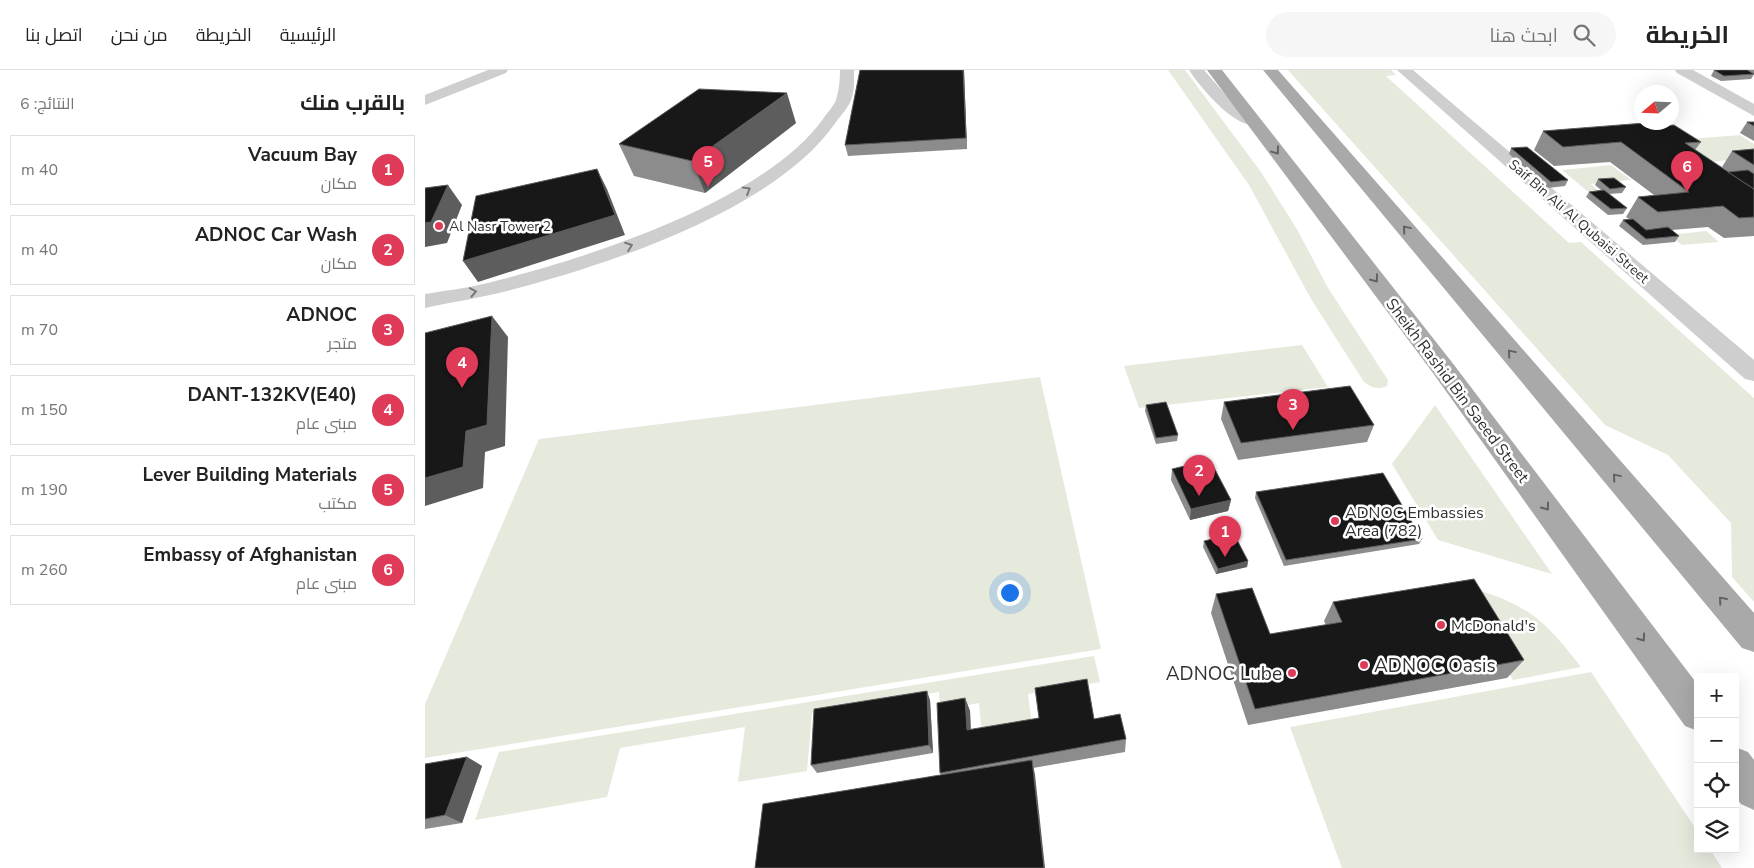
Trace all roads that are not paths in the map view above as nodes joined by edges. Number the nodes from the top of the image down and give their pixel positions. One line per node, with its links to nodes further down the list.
1 (501, 70): 8 (street)
2 (847, 70): 11 (street, one-way to 2)
3 (1196, 70): 10 (street)
4 (1215, 70): 10 (main road, Sheikh Rashid Bin Saeed Street)
5 (1270, 70): 13 (main road, one-way to 5)
6 (1404, 70): 12 (street, Saif Bin Ali Al Qubaisi Street)
7 (1682, 70): 9 (street)
8 (425, 100)
9 (1754, 111)
10 (1254, 122): 14 (main road, Sheikh Rashid Bin Saeed Street, one-way to 14)
11 (425, 301)
12 (1754, 373)
13 (1754, 637)
14 (1694, 709)
15 (1739, 770): 16 (main road)
16 (1754, 791)

